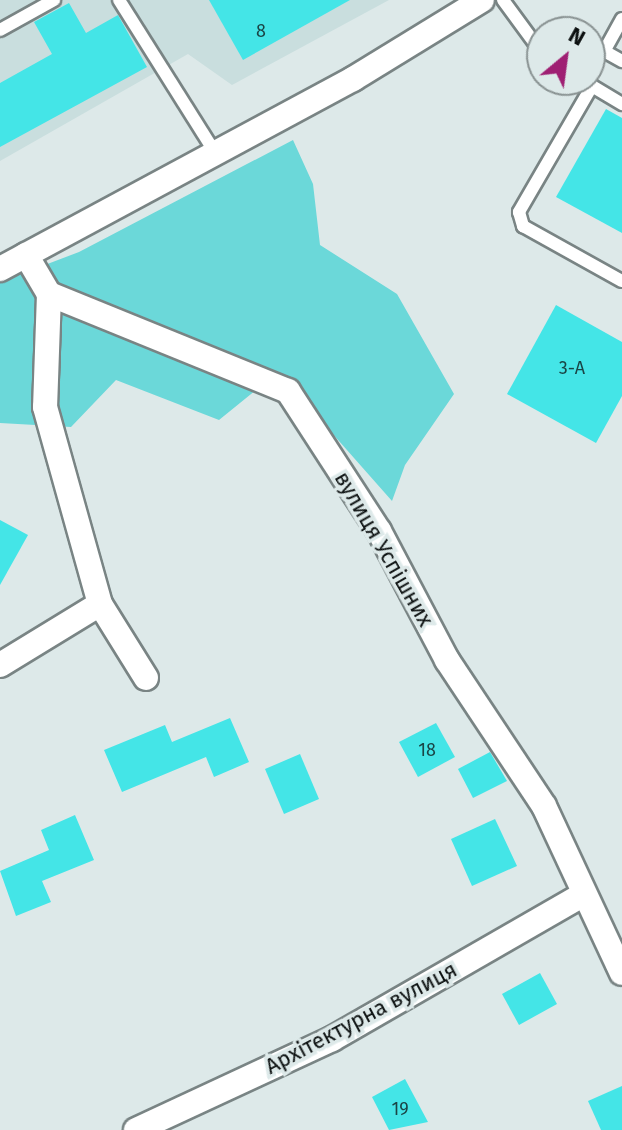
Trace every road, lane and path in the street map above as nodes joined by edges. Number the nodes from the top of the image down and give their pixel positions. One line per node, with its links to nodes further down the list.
1 (54, 0): 6 (lane)
2 (119, 0): 10 (lane)
3 (503, 0): 7 (lane)
4 (467, 4): 10 (street)
5 (622, 19): 8 (lane)
6 (0, 30)
7 (526, 31)
8 (622, 61)
9 (580, 96): 13 (lane)
10 (213, 149): 11 (street)
11 (26, 255): 12 (street); 14 (street)
12 (0, 269)
13 (622, 281)
14 (49, 294): 15 (street); 18 (street, вулиця Успішних)
15 (100, 604): 16 (street); 17 (street)
16 (0, 665)
17 (146, 678)
18 (581, 896): 19 (street, вулиця Успішних); 20 (street, Архітектурна вулиця)
19 (622, 973)
20 (136, 1130)

